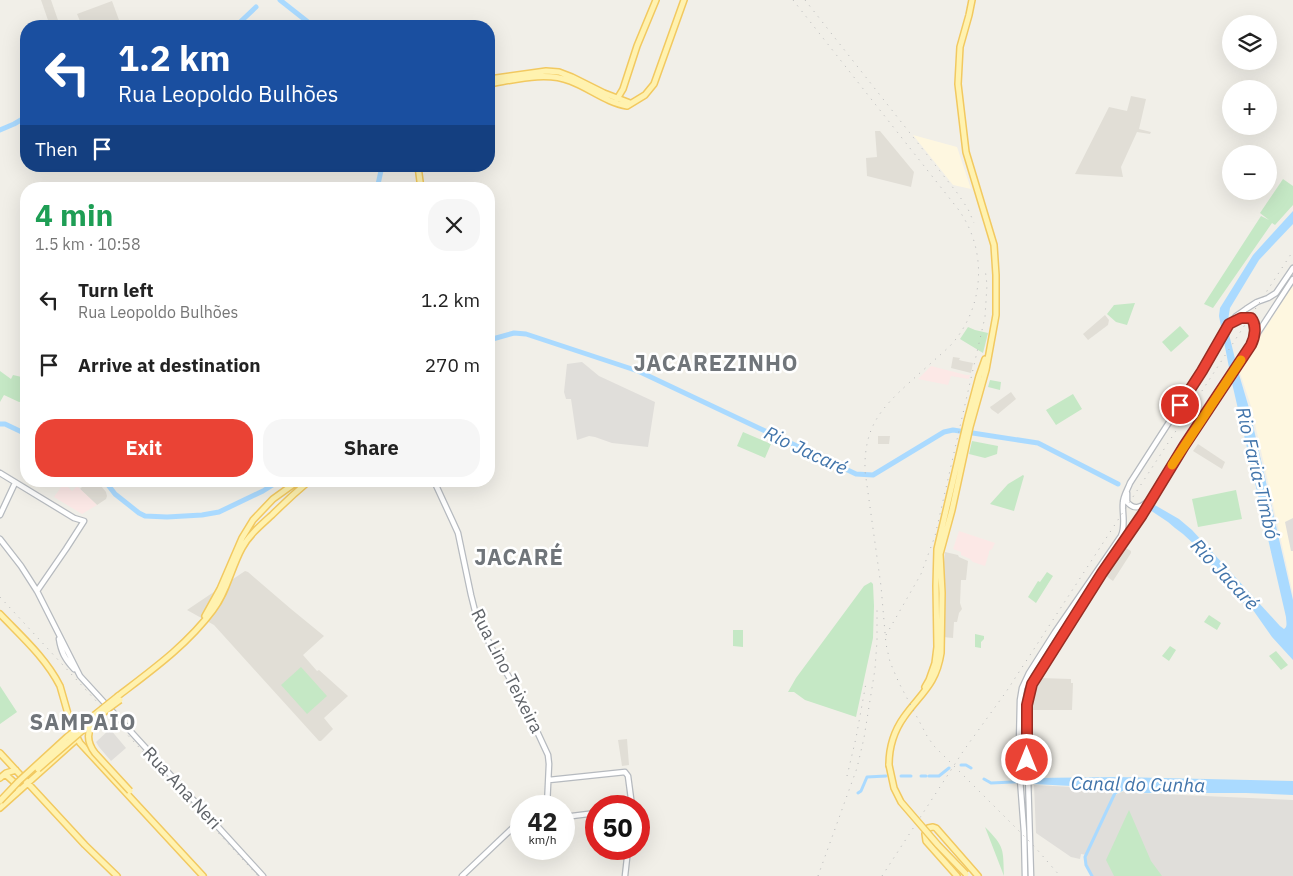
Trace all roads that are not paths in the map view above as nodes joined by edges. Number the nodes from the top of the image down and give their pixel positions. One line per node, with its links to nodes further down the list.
1 (656, 0): 6 (main road)
2 (684, 0): 6 (main road)
3 (972, 0): 43 (main road, bridge)
4 (495, 78): 6 (main road)
5 (495, 83): 6 (main road)
6 (617, 100)
7 (1293, 268): 9 (main road)
8 (1293, 279): 10 (main road)
9 (1228, 325): 10 (main road); 18 (main road)
10 (1253, 341): 19 (main road)
11 (0, 473): 12 (main road)
12 (16, 483): 13 (main road); 20 (main road)
13 (20, 485)
14 (23, 487): 22 (main road)
15 (290, 487): 24 (main road)
16 (302, 487): 24 (main road)
17 (437, 487): 33 (main road, Rua Lino Teixeira)
18 (1127, 492): 19 (main road); 51 (main road)
19 (1150, 500): 52 (main road)
20 (0, 515)
21 (0, 539): 22 (main road, Rua Ana Neri)
22 (37, 591): 46 (main road, Rua Ana Neri)
23 (0, 614): 27 (main road)
24 (202, 623): 25 (main road)
25 (119, 698): 26 (main road, bridge); 38 (main road, bridge)
26 (94, 721): 30 (main road, bridge); 39 (main road, bridge)
27 (77, 739): 34 (main road); 39 (main road)
28 (0, 753): 29 (main road)
29 (6, 759): 30 (main road); 31 (main road)
30 (17, 771): 31 (main road); 34 (main road)
31 (6, 773): 32 (main road); 35 (main road)
32 (0, 778)
33 (549, 780): 36 (main road, Rua Lino Teixeira); 37 (main road)
34 (28, 783): 35 (main road); 44 (main road)
35 (19, 791): 40 (main road)
36 (548, 795)
37 (631, 795)
38 (0, 801)
39 (137, 804): 45 (main road)
40 (0, 808)
41 (510, 830): 47 (main road)
42 (627, 860): 48 (main road)
43 (968, 875)
44 (116, 876)
45 (202, 876)
46 (263, 876)
47 (462, 876)
48 (626, 876)
49 (958, 876): 50 (main road)
50 (978, 876)
51 (1025, 876)
52 (1031, 876)

